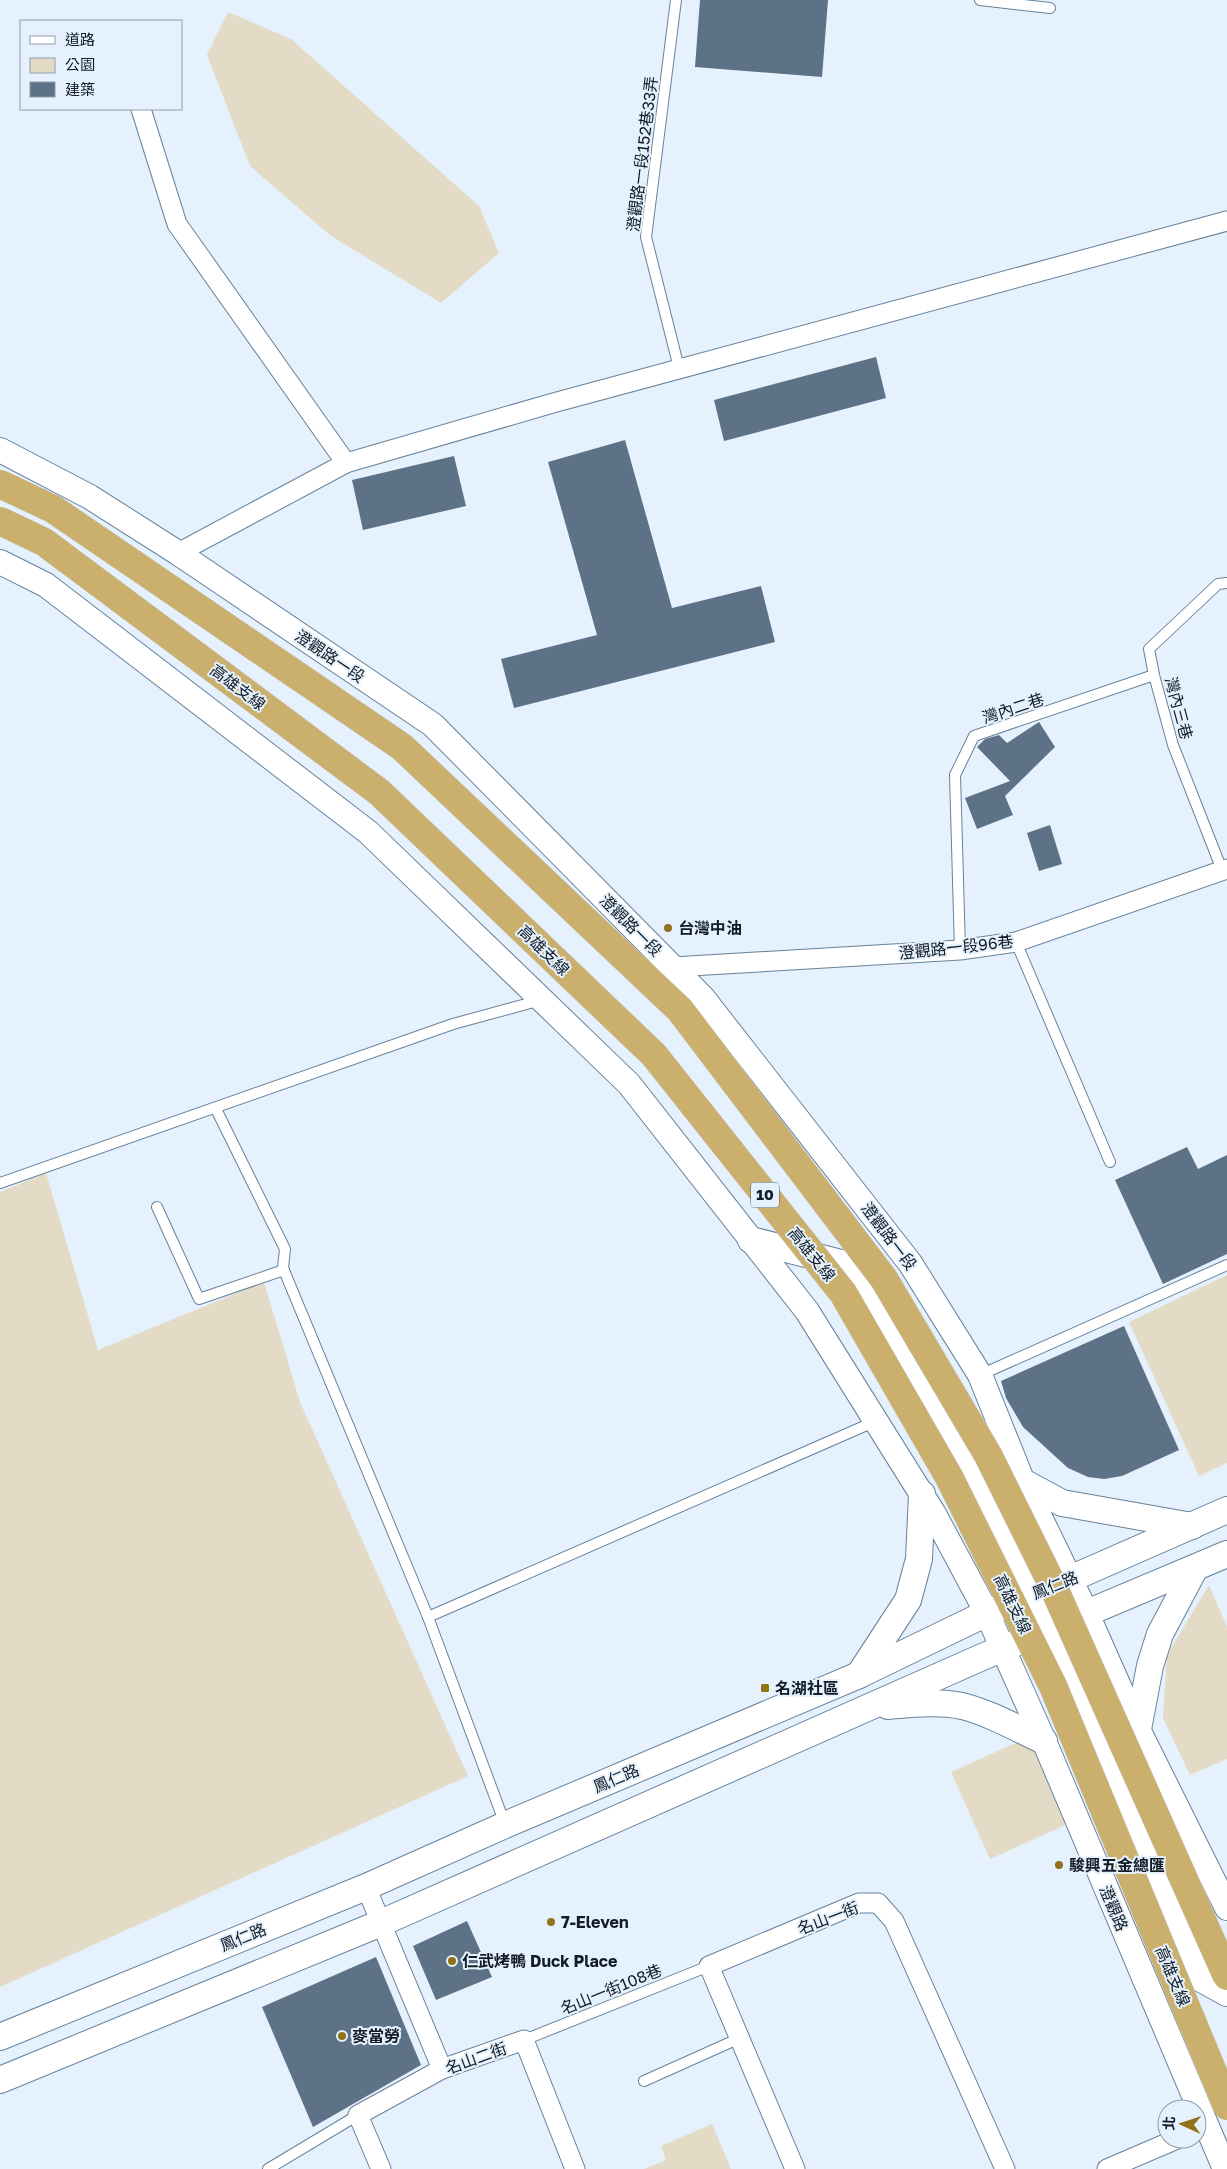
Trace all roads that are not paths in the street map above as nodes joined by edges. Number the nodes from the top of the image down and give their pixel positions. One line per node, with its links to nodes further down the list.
1 (676, 0): 6 (lane, 澄觀路一段152巷33弄)
2 (980, 0): 3 (lane)
3 (1050, 8)
4 (141, 110): 8 (street)
5 (1227, 221): 6 (street)
6 (679, 368): 8 (street)
7 (0, 450): 11 (street, 澄觀路一段)
8 (346, 463): 11 (street)
9 (0, 484): 51 (highway, bridge)
10 (0, 521): 60 (highway, 高雄支線 / 10, bridge)
11 (178, 553): 18 (street, 澄觀路一段)
12 (0, 562): 19 (street)
13 (1227, 583): 14 (lane, 灣內三巷)
14 (1154, 675): 15 (lane, 灣內三巷); 17 (lane, 灣內二巷)
15 (1224, 870): 16 (street, 澄觀路一段96巷)
16 (1016, 942): 17 (street, 澄觀路一段96巷); 21 (lane)
17 (960, 950): 18 (street, 澄觀路一段96巷)
18 (673, 967): 27 (street, 澄觀路一段)
19 (542, 1000): 20 (lane); 24 (street)
20 (216, 1109): 22 (lane); 26 (lane)
21 (1110, 1162)
22 (0, 1183)
23 (156, 1207): 26 (lane)
24 (752, 1240): 28 (street); 36 (main road)
25 (1227, 1265): 27 (lane)
26 (284, 1270): 39 (lane)
27 (980, 1374): 29 (street, 澄觀路一段)
28 (876, 1422): 30 (street); 39 (lane)
29 (1023, 1482): 32 (main road); 35 (street, 澄觀路一段)
30 (922, 1494): 37 (street); 42 (main road)
31 (1227, 1510): 32 (main road, 鳳仁路)
32 (1192, 1526): 35 (main road, 鳳仁路)
33 (1227, 1554): 34 (main road)
34 (1195, 1568): 38 (main road); 44 (main road)
35 (1070, 1579): 36 (main road, 鳳仁路); 38 (street)
36 (1026, 1597): 37 (main road, 鳳仁路); 40 (main road)
37 (986, 1613): 41 (street); 42 (main road, 鳳仁路)
38 (1087, 1614): 40 (main road); 44 (street)
39 (428, 1616): 46 (lane)
40 (1056, 1627): 41 (main road); 52 (main road)
41 (1003, 1648): 43 (main road); 45 (street, 澄觀路)
42 (859, 1676): 46 (main road, 鳳仁路)
43 (867, 1708): 45 (main road); 49 (main road)
44 (1138, 1729): 48 (street)
45 (1044, 1741): 59 (street, 澄觀路)
46 (505, 1825): 47 (main road, 鳳仁路)
47 (366, 1886): 49 (street); 53 (main road, 鳳仁路)
48 (1227, 1908)
49 (381, 1923): 56 (street); 57 (main road)
50 (709, 1966): 54 (street); 55 (lane, 名山一街108巷); 71 (street, 名山一街)
51 (1227, 1976)
52 (1227, 1993)
53 (0, 2037)
54 (740, 2038): 58 (lane); 70 (street)
55 (524, 2040): 56 (street, 名山二街); 69 (street, 名山二街)
56 (442, 2069): 61 (street, 名山二街)
57 (0, 2080)
58 (644, 2081)
59 (1189, 2099)
60 (1227, 2106)
61 (358, 2115): 67 (lane); 68 (street)
62 (1227, 2117): 63 (street)
63 (1207, 2126)
64 (1207, 2139): 72 (street, 澄觀路)
65 (1157, 2148): 66 (street)
66 (1118, 2167)
67 (268, 2169)
68 (381, 2169)
69 (575, 2169)
70 (795, 2169)
71 (1005, 2169)
72 (1225, 2169)

